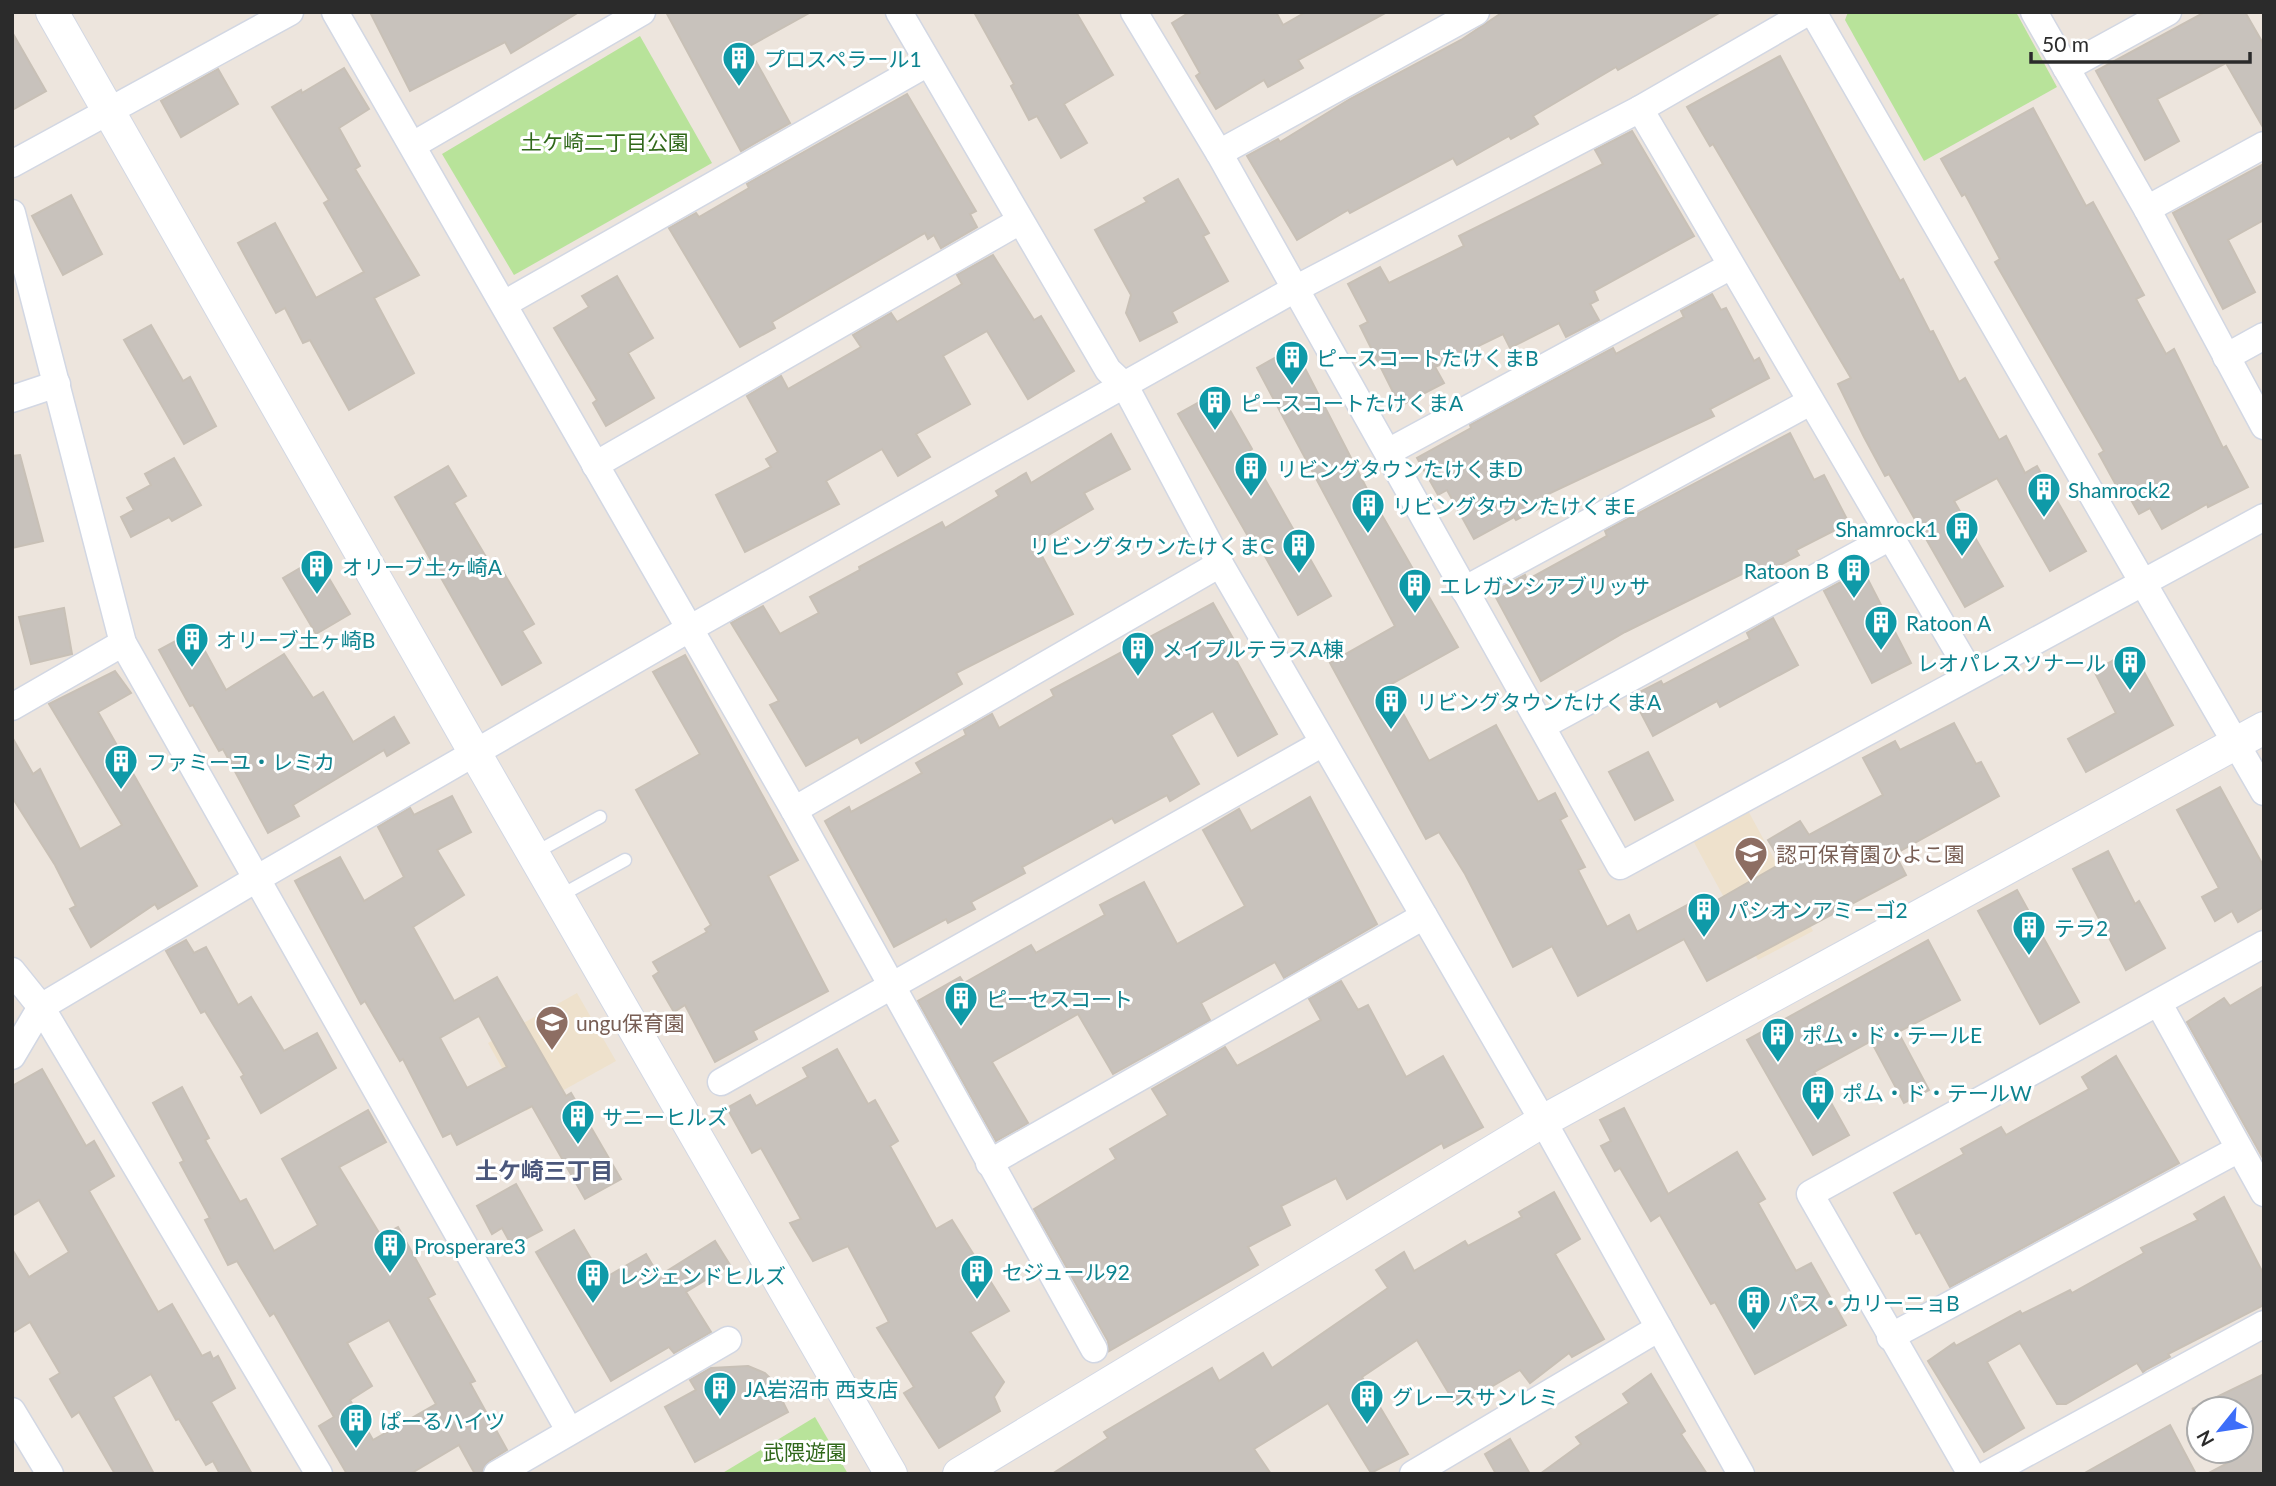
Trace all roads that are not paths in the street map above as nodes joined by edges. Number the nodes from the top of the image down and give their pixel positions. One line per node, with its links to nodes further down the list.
1 (52, 12): 14 (street)
2 (290, 12): 14 (street)
3 (335, 12): 15 (street)
4 (642, 12): 15 (street)
5 (899, 12): 11 (street)
6 (1476, 12): 17 (street)
7 (1810, 12): 13 (street); 37 (street)
8 (2034, 12): 12 (street)
9 (2168, 12): 12 (street)
10 (1144, 16): 17 (street)
11 (928, 63): 21 (street); 24 (street)
12 (2066, 68): 19 (street)
13 (1640, 109): 22 (street); 23 (street)
14 (109, 112): 18 (street); 47 (street)
15 (413, 145): 24 (street)
16 (2264, 145): 19 (street)
17 (1219, 153): 23 (street)
18 (12, 164)
19 (2147, 209): 26 (street)
20 (12, 213): 27 (street)
21 (1020, 221): 28 (street); 33 (street)
22 (1731, 267): 30 (street); 32 (street)
23 (1295, 289): 28 (street); 32 (street)
24 (504, 304): 33 (street)
25 (2264, 336): 26 (street)
26 (2226, 357): 31 (street)
27 (57, 384): 29 (street); 40 (street)
28 (1125, 386): 36 (street); 39 (street)
29 (12, 399)
30 (1810, 402): 35 (street); 38 (street)
31 (2264, 426)
32 (1388, 452): 38 (street)
33 (594, 465): 39 (street)
34 (2264, 517): 37 (street)
35 (1892, 536): 41 (street); 43 (street)
36 (1220, 564): 45 (street); 49 (street)
37 (2143, 581): 41 (street); 46 (street)
38 (1464, 590): 43 (street)
39 (690, 629): 47 (street); 49 (street)
40 (123, 643): 42 (street); 53 (street)
41 (1971, 674): 43 (street)
42 (12, 707)
43 (1542, 726)
44 (2264, 728): 46 (street)
45 (1323, 743): 55 (street); 58 (street)
46 (2235, 744): 48 (street); 63 (street)
47 (475, 753): 51 (street); 53 (street)
48 (2264, 792)
49 (794, 810): 58 (street)
50 (600, 817): 51 (lane)
51 (533, 854): 54 (street)
52 (625, 860): 54 (lane)
53 (258, 878): 60 (street); 73 (street)
54 (558, 897): 77 (street)
55 (1424, 916): 63 (street); 65 (street)
56 (2264, 944): 59 (street)
57 (12, 971): 60 (street)
58 (892, 984): 62 (street); 65 (street)
59 (2158, 1004): 64 (street); 69 (street)
60 (41, 1007): 61 (street); 75 (street)
61 (12, 1056)
62 (721, 1082)
63 (1543, 1121): 68 (street); 78 (street)
64 (2239, 1149): 66 (street); 69 (street)
65 (989, 1163): 71 (street)
66 (2264, 1193)
67 (2264, 1324): 82 (street)
68 (1659, 1328): 79 (street); 80 (street)
69 (1890, 1338): 81 (street)
70 (728, 1340): 73 (street)
71 (1094, 1349)
72 (12, 1411): 74 (street)
73 (569, 1430): 76 (street)
74 (50, 1474)
75 (319, 1474)
76 (497, 1474)
77 (891, 1474)
78 (959, 1474)
79 (1413, 1474)
80 (1741, 1474)
81 (1971, 1474)
82 (1988, 1474)

